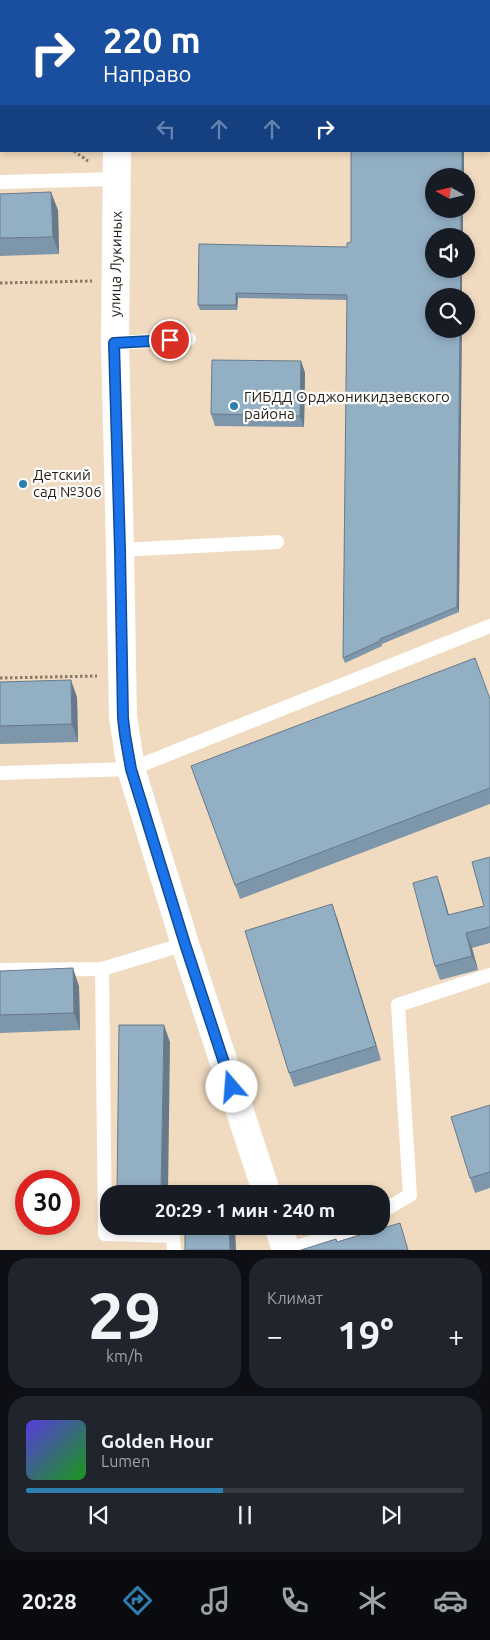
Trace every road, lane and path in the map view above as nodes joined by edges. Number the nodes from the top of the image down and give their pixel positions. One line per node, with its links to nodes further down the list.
1 (117, 152): 2 (street, улица Лукиных)
2 (118, 179): 3 (lane); 4 (street, улица Лукиных)
3 (0, 182)
4 (116, 280): 5 (path); 7 (street, улица Лукиных)
5 (0, 283)
6 (189, 339): 7 (lane)
7 (114, 343): 9 (street, улица Лукиных)
8 (277, 542): 9 (lane)
9 (120, 550): 11 (street, улица Лукиных)
10 (490, 626): 13 (lane)
11 (122, 676): 12 (path); 13 (street, улица Лукиных)
12 (0, 678)
13 (131, 769): 14 (lane); 15 (street, улица Лукиных)
14 (0, 773)
15 (185, 944): 16 (lane); 19 (street, улица Лукиных)
16 (102, 968): 17 (lane); 23 (lane)
17 (0, 970)
18 (490, 975): 20 (lane)
19 (264, 1185)
20 (390, 1207)
21 (281, 1235): 24 (street)
22 (335, 1235): 24 (lane)
23 (174, 1250)
24 (286, 1250)

